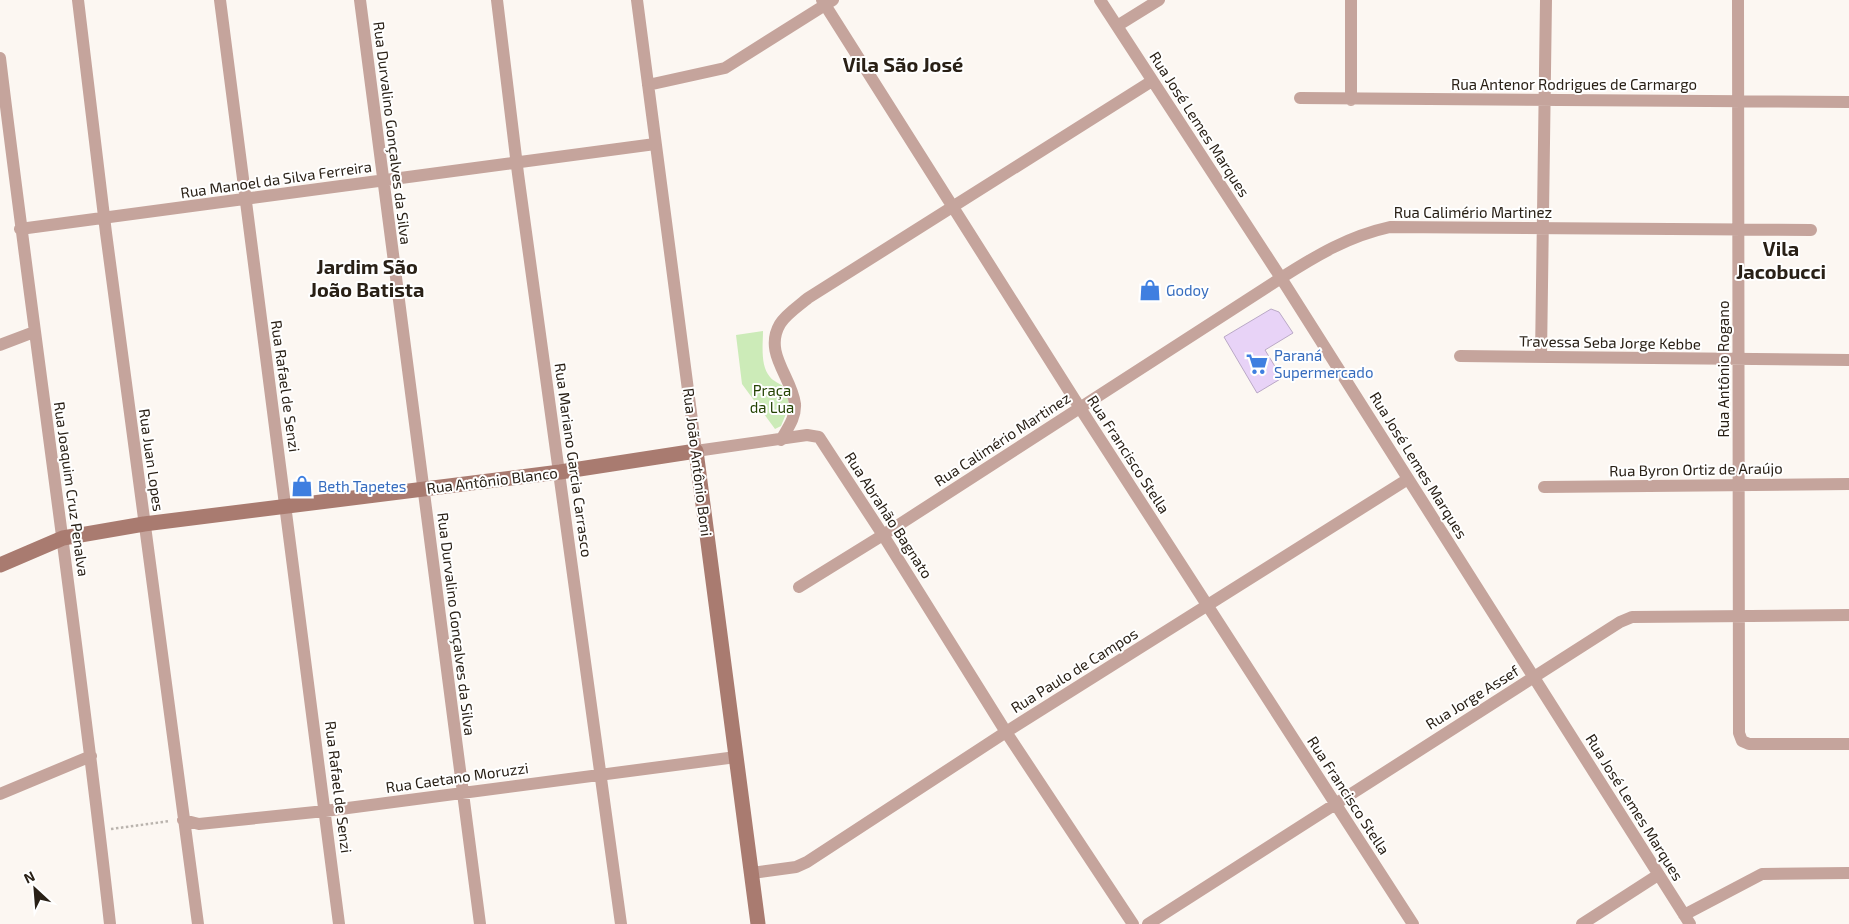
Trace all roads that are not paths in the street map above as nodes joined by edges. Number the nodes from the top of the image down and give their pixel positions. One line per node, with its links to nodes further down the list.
1 (78, 0): 26 (street, Rua Juan Lopes)
2 (220, 0): 24 (street, Rua Rafael de Senzi)
3 (360, 0): 23 (street, Rua Durvalino Gonçalves da Silva)
4 (497, 0): 22 (street, Rua Mariano Garcia Carrasco)
5 (637, 0): 15 (street, Rua João Antônio Boni)
6 (1100, 0): 12 (street, Rua José Lemes Marques)
7 (1159, 0): 12 (street)
8 (1351, 0): 17 (street)
9 (1546, 0): 18 (street)
10 (1738, 0): 19 (street, Rua Antônio Rogano)
11 (827, 2): 15 (street); 25 (street, Rua Francisco Stella)
12 (1117, 26): 14 (street, Rua José Lemes Marques)
13 (0, 58): 28 (street, Rua Joaquim Cruz Penalva)
14 (1152, 81): 25 (street); 31 (street, Rua José Lemes Marques)
15 (648, 85): 21 (street, Rua João Antônio Boni)
16 (1300, 98): 17 (street, Rua Antenor Rodrigues de Carmargo)
17 (1351, 100): 18 (street, Rua Antenor Rodrigues de Carmargo)
18 (1544, 100): 19 (street, Rua Antenor Rodrigues de Carmargo); 27 (street)
19 (1739, 100): 20 (street, Rua Antenor Rodrigues de Carmargo); 30 (street, Rua Antônio Rogano)
20 (1849, 102)
21 (656, 144): 22 (street, Rua Manoel da Silva Ferreira); 40 (street, Rua João Antônio Boni)
22 (517, 163): 23 (street, Rua Manoel da Silva Ferreira); 41 (street, Rua Mariano Garcia Carrasco)
23 (383, 181): 24 (street, Rua Manoel da Silva Ferreira); 46 (street, Rua Durvalino Gonçalves da Silva)
24 (245, 200): 26 (street, Rua Manoel da Silva Ferreira); 47 (street, Rua Rafael de Senzi)
25 (954, 208): 38 (street, Rua Francisco Stella); 39 (street)
26 (104, 219): 28 (street, Rua Manoel da Silva Ferreira); 48 (street, Rua Juan Lopes)
27 (1542, 228): 30 (street, Rua Calimério Martinez); 31 (street, Rua Calimério Martinez); 35 (street)
28 (20, 229): 32 (street, Rua Joaquim Cruz Penalva)
29 (1812, 230): 30 (street, Rua Calimério Martinez)
30 (1739, 231): 37 (street, Rua Antônio Rogano)
31 (1281, 278): 38 (street, Rua Calimério Martinez); 42 (street, Rua José Lemes Marques)
32 (34, 332): 33 (street); 50 (street, Rua Joaquim Cruz Penalva)
33 (0, 344)
34 (1460, 356): 35 (street, Travessa Seba Jorge Kebbe)
35 (1541, 357): 37 (street, Travessa Seba Jorge Kebbe)
36 (1849, 360): 37 (street, Travessa Seba Jorge Kebbe)
37 (1739, 361): 43 (street, Rua Antônio Rogano)
38 (1080, 408): 49 (street, Rua Calimério Martinez); 53 (street, Rua Francisco Stella)
39 (781, 440): 40 (street, Rua Antônio Blanco); 49 (street, Rua Abrahão Bagnato)
40 (696, 451): 41 (street, Rua Antônio Blanco); 60 (street, Rua João Antônio Boni)
41 (560, 472): 46 (street, Rua Antônio Blanco); 61 (street, Rua Mariano Garcia Carrasco)
42 (1408, 479): 53 (street, Rua Paulo de Campos); 56 (street, Rua José Lemes Marques)
43 (1739, 484): 44 (street, Rua Byron Ortiz de Araújo); 45 (street, Rua Byron Ortiz de Araújo); 54 (street, Rua Antônio Rogano)
44 (1849, 484)
45 (1544, 487)
46 (423, 489): 47 (street, Rua Antônio Blanco); 62 (street, Rua Durvalino Gonçalves da Silva)
47 (285, 507): 48 (street, Rua Antônio Blanco); 65 (street, Rua Rafael de Senzi)
48 (144, 524): 50 (street, Rua Antônio Blanco); 66 (street, Rua Juan Lopes)
49 (884, 535): 52 (street, Rua Calimério Martinez); 57 (street, Rua Abrahão Bagnato)
50 (63, 538): 51 (street, Rua Antônio Blanco); 59 (street, Rua Joaquim Cruz Penalva)
51 (0, 565)
52 (799, 587)
53 (1208, 605): 57 (street, Rua Paulo de Campos); 64 (street, Rua Francisco Stella)
54 (1738, 614): 55 (street, Rua Jorge Assef); 56 (street, Rua Jorge Assef); 58 (street, Rua Antônio Rogano)
55 (1849, 615)
56 (1535, 677): 64 (street, Rua Jorge Assef); 68 (street, Rua José Lemes Marques)
57 (1006, 732): 67 (street, Rua Paulo de Campos); 77 (street, Rua Abrahão Bagnato)
58 (1849, 744)
59 (91, 756): 63 (street); 71 (street, Rua Joaquim Cruz Penalva)
60 (736, 757): 61 (street, Rua Caetano Moruzzi); 67 (street, Rua João Antônio Boni)
61 (600, 774): 62 (street, Rua Caetano Moruzzi); 75 (street, Rua Mariano Garcia Carrasco)
62 (463, 793): 65 (street, Rua Caetano Moruzzi); 74 (street, Rua Durvalino Gonçalves da Silva)
63 (0, 794)
64 (1334, 804): 78 (street, Rua Jorge Assef); 79 (street, Rua Francisco Stella)
65 (326, 811): 66 (street, Rua Caetano Moruzzi); 73 (street, Rua Rafael de Senzi)
66 (184, 820): 72 (street, Rua Juan Lopes)
67 (752, 872): 76 (street, Rua João Antônio Boni)
68 (1658, 874): 70 (street, Rua José Lemes Marques); 80 (street)
69 (1849, 874): 70 (street)
70 (1687, 919)
71 (110, 924)
72 (198, 924)
73 (339, 924)
74 (480, 924)
75 (621, 924)
76 (758, 924)
77 (1133, 924)
78 (1148, 924)
79 (1412, 924)
80 (1582, 924)

